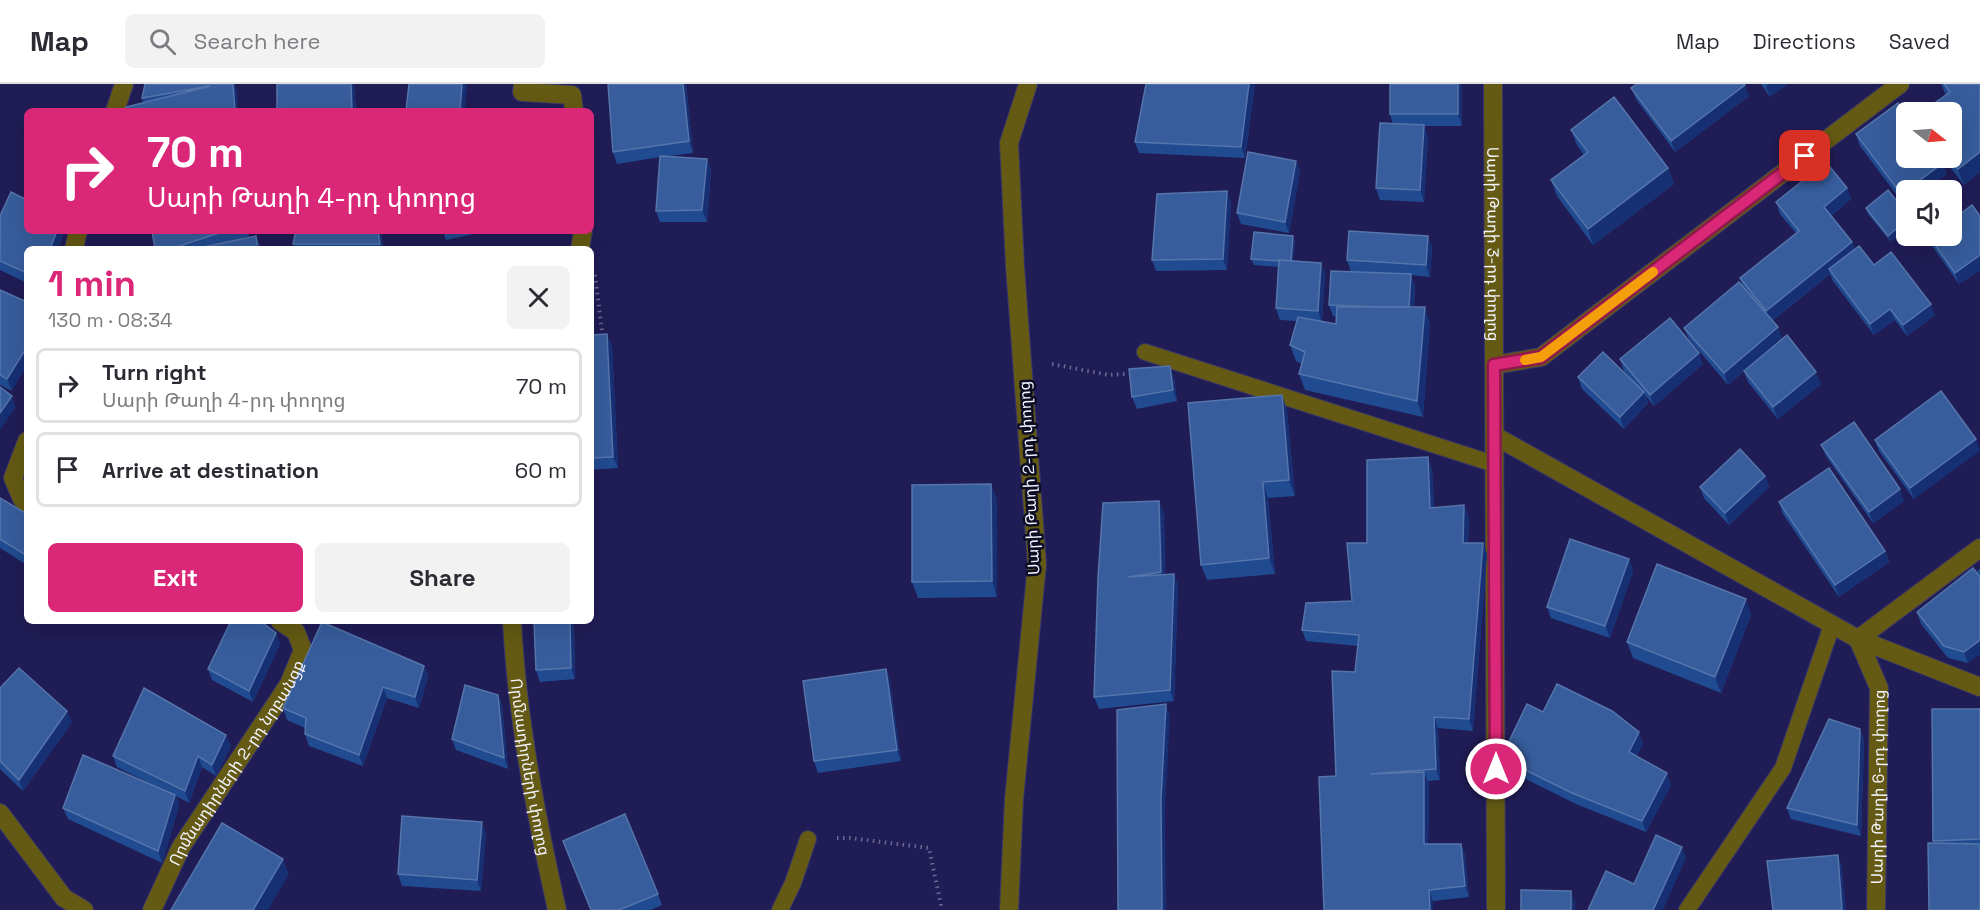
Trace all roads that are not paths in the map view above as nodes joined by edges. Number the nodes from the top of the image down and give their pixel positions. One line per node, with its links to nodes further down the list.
1 (124, 84): 6 (street)
2 (523, 84): 7 (street)
3 (1028, 84): 26 (street, Սարի Թաղի 2-րդ փողոց)
4 (1493, 84): 9 (street, Սարի Թաղի 3-րդ փողոց)
5 (1900, 84): 9 (street)
6 (116, 108)
7 (574, 108)
8 (1145, 352): 12 (lane)
9 (1494, 365): 10 (street, Սարի Թաղի 3-րդ փողոց)
10 (1495, 436): 12 (street, Սարի Թաղի 3-րդ փողոց); 17 (street)
11 (24, 450): 13 (street)
12 (1494, 464): 27 (street, Սարի Թաղի 3-րդ փողոց)
13 (24, 502)
14 (1980, 548): 18 (street)
15 (284, 624): 23 (street, Որմնադիրների 2-րդ նրբանցք)
16 (512, 624): 24 (street, Որմնադիրների փողոց)
17 (1832, 625): 18 (street); 28 (lane)
18 (1858, 639): 19 (street); 29 (street, Սարի Թաղի 6-րդ փողոց)
19 (1980, 687)
20 (0, 813): 22 (street)
21 (808, 839): 25 (lane)
22 (84, 910)
23 (152, 910)
24 (558, 910)
25 (780, 910)
26 (1009, 910)
27 (1496, 910)
28 (1687, 910)
29 (1875, 910)

